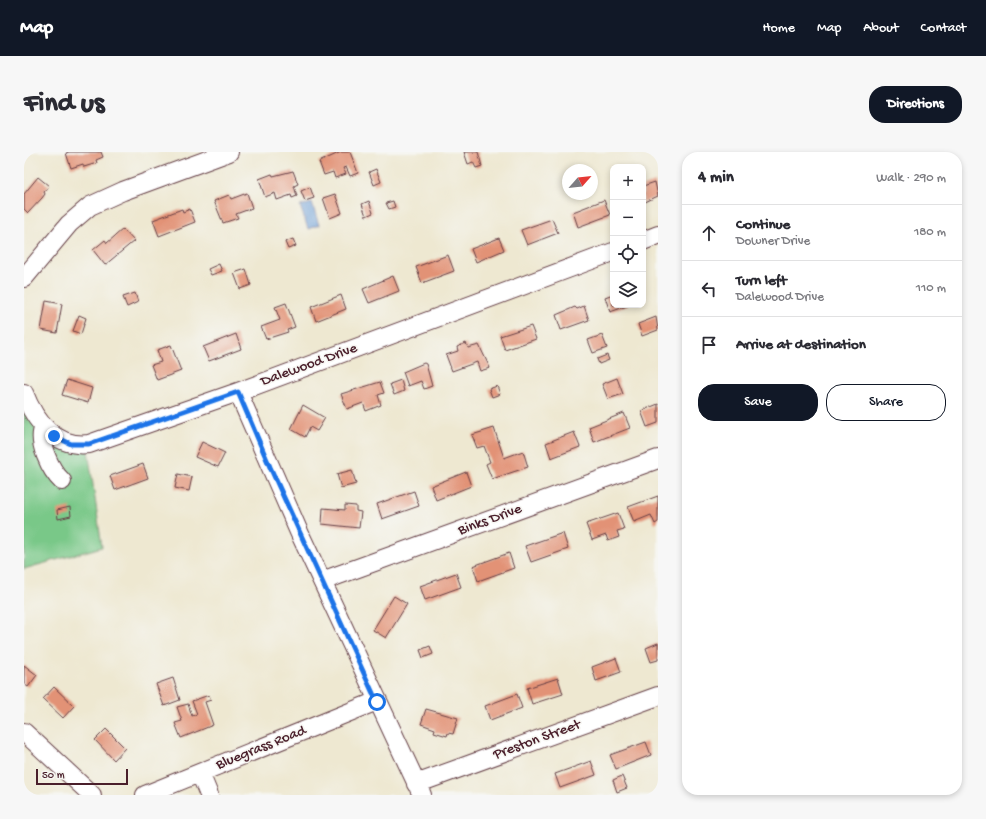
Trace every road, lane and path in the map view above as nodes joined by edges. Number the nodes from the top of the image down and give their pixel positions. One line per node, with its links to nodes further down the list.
1 (229, 152): 5 (street)
2 (658, 235): 3 (street)
3 (646, 240)
4 (610, 253): 6 (street, Dalewood Drive)
5 (24, 278)
6 (238, 392): 8 (street, Dalewood Drive); 11 (street)
7 (24, 394): 8 (street, Dalewood Drive)
8 (44, 427): 10 (street)
9 (658, 459): 11 (street, Binks Drive)
10 (62, 481)
11 (322, 581): 13 (street)
12 (658, 696): 16 (street, Preston Street)
13 (377, 702): 15 (street, Bluegrass Road); 16 (street)
14 (24, 732): 17 (street)
15 (200, 773): 18 (street, Bluegrass Road); 19 (street)
16 (419, 789)
17 (92, 795)
18 (145, 795)
19 (209, 795)

